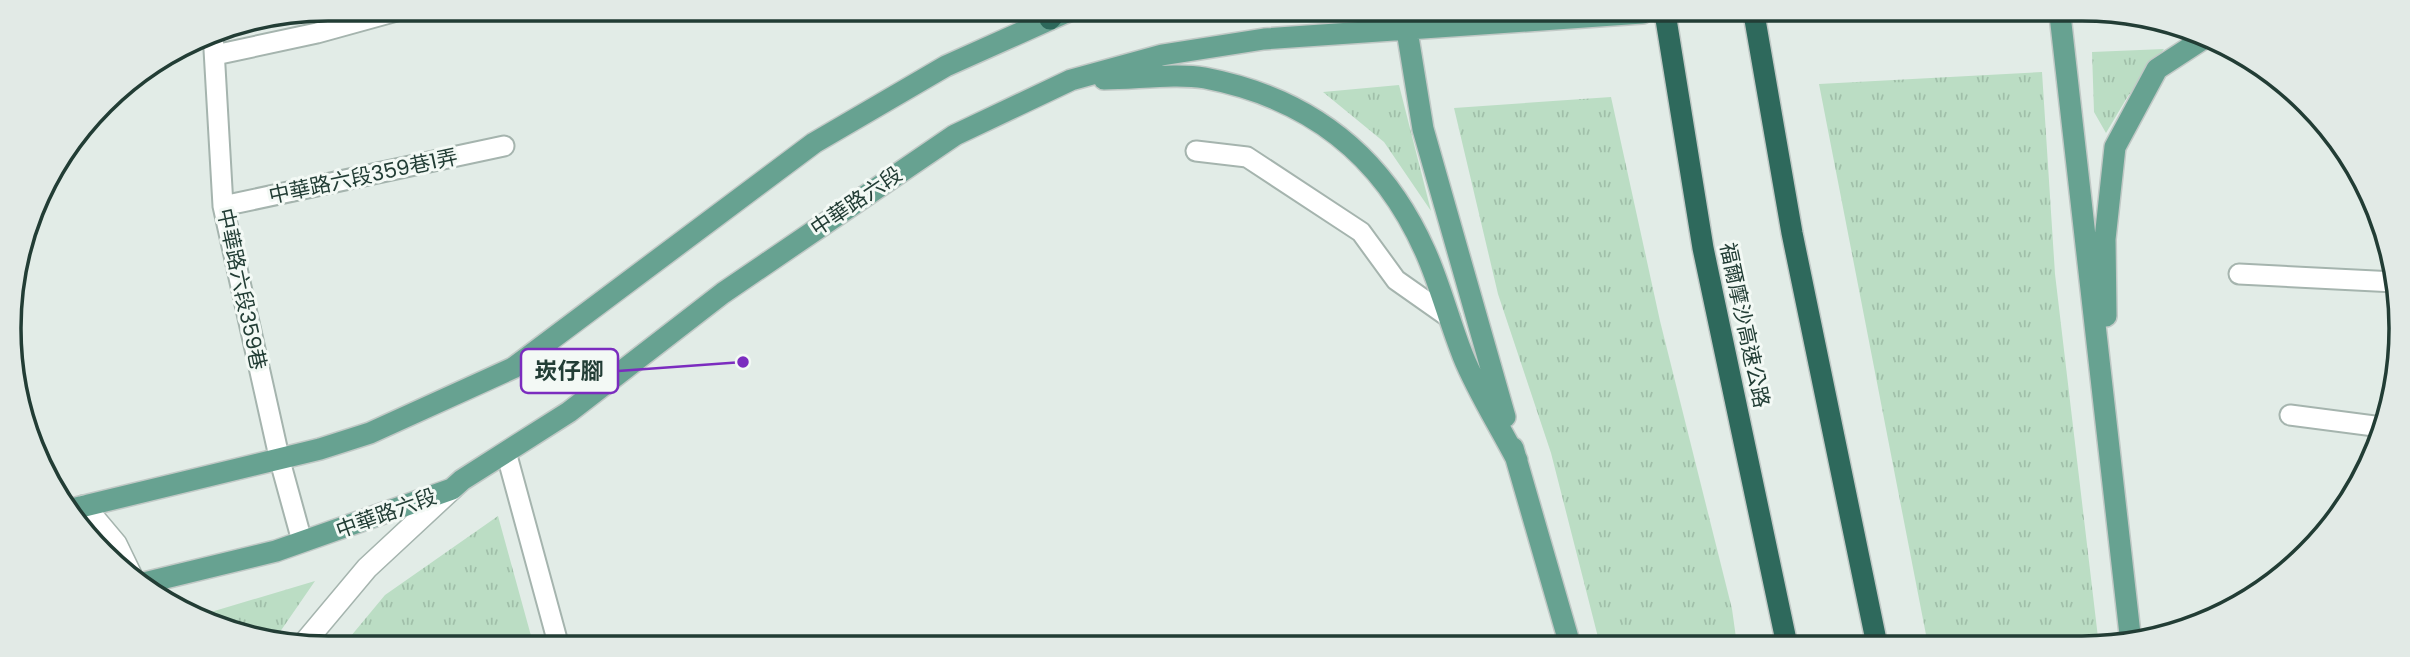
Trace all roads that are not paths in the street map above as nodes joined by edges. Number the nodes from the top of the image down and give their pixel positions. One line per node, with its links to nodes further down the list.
1 (360, 21): 9 (lane)
2 (1044, 21): 22 (main road)
3 (1405, 21): 10 (main road, 中華路六段); 21 (main road)
4 (1666, 21): 33 (highway, 福爾摩沙高速公路)
5 (1755, 21): 34 (highway)
6 (2061, 21): 20 (main road)
7 (214, 43): 9 (lane, 中華路六段359巷)
8 (2197, 43): 20 (main road)
9 (215, 55): 13 (lane, 中華路六段359巷)
10 (1071, 80): 16 (main road); 19 (main road, 中華路六段)
11 (504, 146): 13 (lane, 中華路六段359巷1弄)
12 (1196, 151): 16 (lane)
13 (223, 206): 22 (lane, 中華路六段359巷)
14 (2239, 274): 15 (lane)
15 (2385, 281)
16 (1450, 318): 21 (main road)
17 (2290, 415): 18 (lane)
18 (2373, 426)
19 (506, 452): 23 (main road, 中華路六段); 31 (lane)
20 (2109, 455): 29 (main road)
21 (1517, 460): 32 (main road)
22 (280, 461): 24 (main road); 26 (lane, 中華路六段359巷)
23 (452, 489): 26 (main road, 中華路六段); 30 (street)
24 (83, 513)
25 (94, 527): 27 (street)
26 (302, 541): 28 (main road, 中華路六段)
27 (122, 556)
28 (153, 581)
29 (2131, 632)
30 (311, 635)
31 (556, 636)
32 (1567, 636)
33 (1785, 636)
34 (1875, 636)

